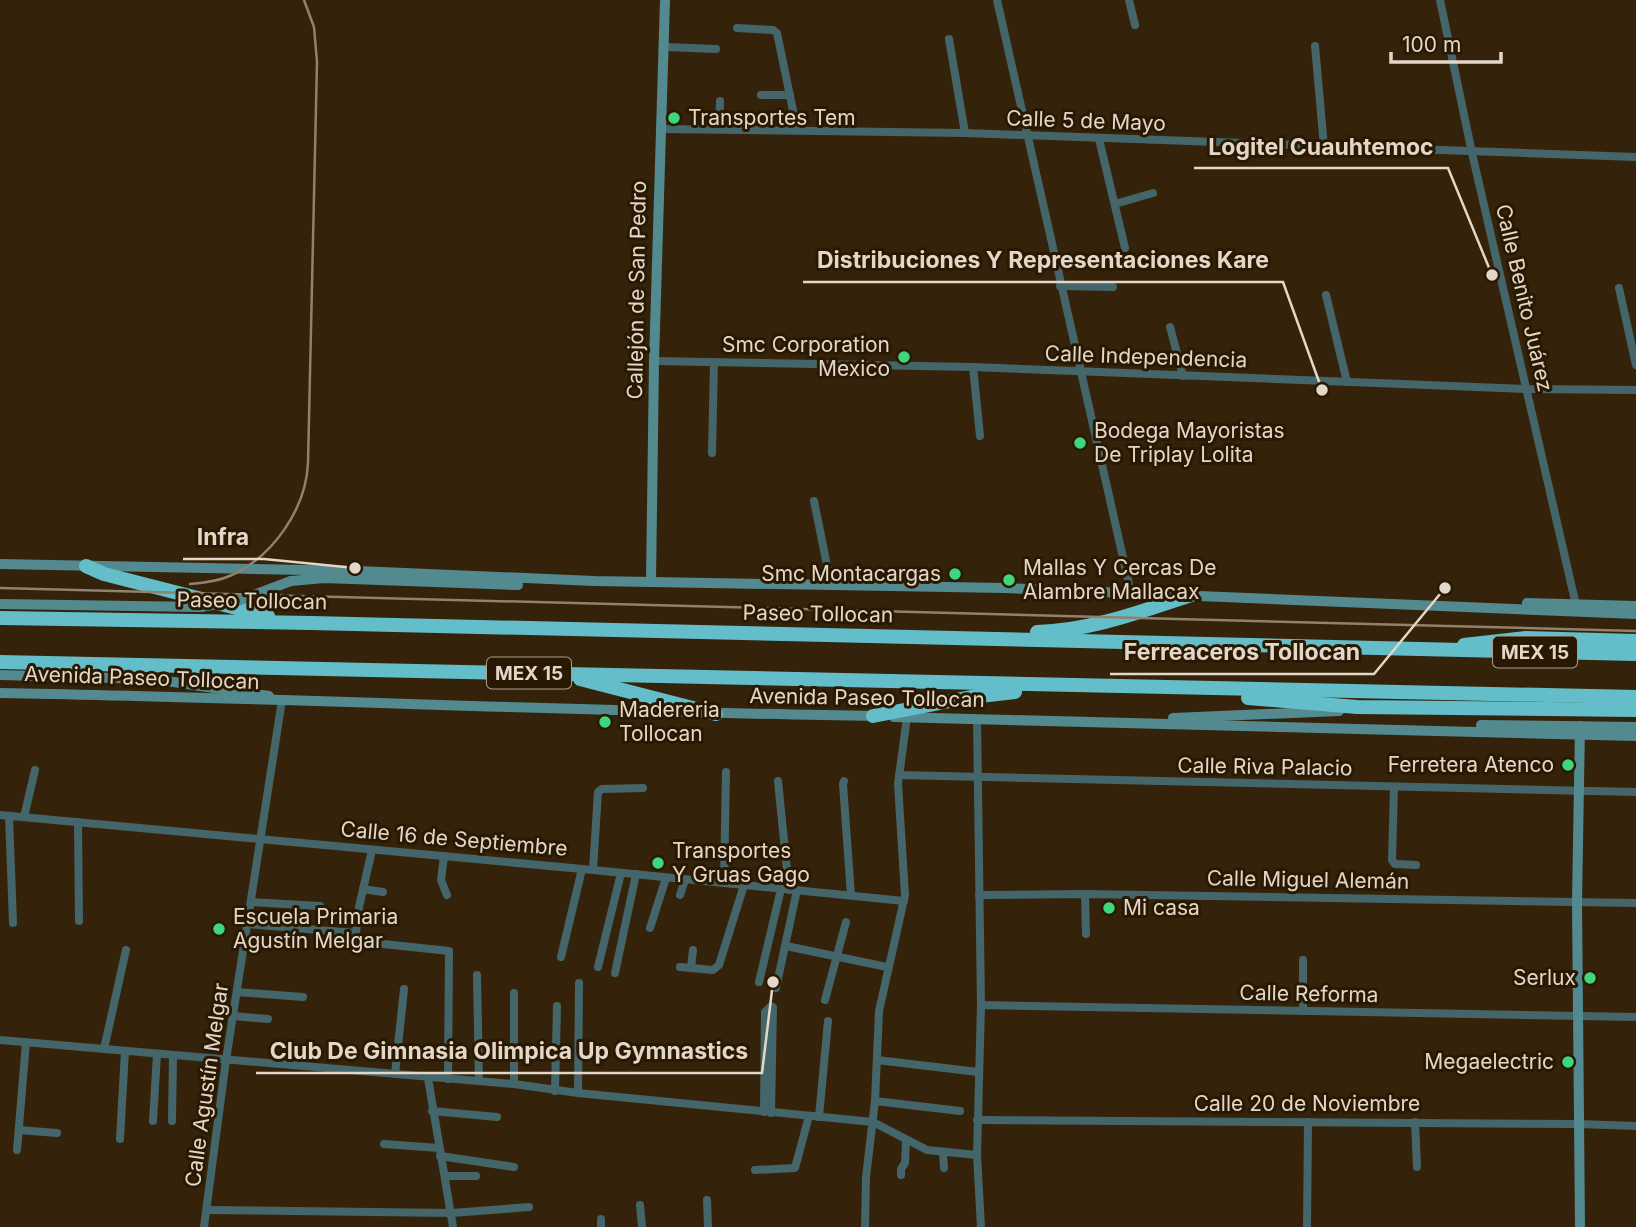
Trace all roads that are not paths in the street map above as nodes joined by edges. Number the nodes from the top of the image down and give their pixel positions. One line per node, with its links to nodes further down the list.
1 (665, 0): 9 (main road, Callejón de San Pedro)
2 (997, 0): 18 (street)
3 (1129, 0): 5 (street)
4 (1440, 0): 21 (street, Calle Benito Juárez)
5 (1135, 25)
6 (737, 28): 12 (street)
7 (948, 39): 17 (street)
8 (1315, 46): 20 (street)
9 (664, 47): 10 (street); 14 (main road, Callejón de San Pedro)
10 (716, 49)
11 (761, 95): 12 (street)
12 (790, 95): 16 (street)
13 (720, 101): 15 (street)
14 (660, 129): 15 (street, Calle 5 de Mayo); 31 (main road, Callejón de San Pedro)
15 (719, 129): 16 (street, Calle 5 de Mayo)
16 (797, 130): 17 (street, Calle 5 de Mayo)
17 (965, 133): 18 (street, Calle 5 de Mayo)
18 (1026, 137): 19 (street, Calle 5 de Mayo); 26 (street)
19 (1099, 139): 20 (street, Calle 5 de Mayo); 24 (street)
20 (1324, 147): 21 (street, Calle 5 de Mayo)
21 (1472, 153): 22 (street, Calle 5 de Mayo); 38 (street, Calle Benito Juárez)
22 (1636, 157)
23 (1153, 193): 24 (street)
24 (1115, 204): 25 (street)
25 (1125, 248)
26 (1060, 286): 27 (street); 35 (street)
27 (1114, 287)
28 (1619, 288): 33 (street)
29 (1326, 295): 37 (street)
30 (1170, 327): 36 (street)
31 (654, 361): 32 (street, Calle Independencia); 46 (main road, Callejón de San Pedro)
32 (714, 362): 34 (street, Calle Independencia); 41 (street)
33 (1636, 365)
34 (973, 367): 35 (street, Calle Independencia); 40 (street)
35 (1079, 372): 36 (street, Calle Independencia); 48 (street)
36 (1183, 376): 37 (street, Calle Independencia)
37 (1347, 382): 38 (street, Calle Independencia)
38 (1528, 389): 39 (street, Calle Independencia); 51 (street, Calle Benito Juárez)
39 (1636, 390)
40 (980, 436)
41 (712, 453)
42 (814, 501): 47 (street)
43 (0, 564): 44 (main road)
44 (86, 566): 45 (main road); 56 (highway)
45 (636, 582): 46 (main road); 50 (main road, bridge)
46 (651, 582): 47 (main road)
47 (831, 585): 48 (main road)
48 (1131, 593): 49 (main road)
49 (1192, 595): 52 (main road); 57 (highway)
50 (0, 604)
51 (1576, 605): 52 (main road); 53 (main road)
52 (1447, 606): 54 (main road)
53 (1636, 606)
54 (1636, 614)
55 (0, 618): 56 (highway, Paseo Tollocan / MEX 15)
56 (311, 623): 57 (highway, Paseo Tollocan / MEX 15)
57 (909, 637): 59 (highway, Paseo Tollocan / MEX 15)
58 (1636, 641): 59 (highway)
59 (1435, 650): 60 (highway, Paseo Tollocan / MEX 15)
60 (1636, 654)
61 (0, 663): 62 (highway, MEX 15)
62 (558, 673): 64 (highway, MEX 15); 71 (highway)
63 (0, 675): 68 (main road, Avenida Paseo Tollocan)
64 (1058, 685): 65 (highway, MEX 15); 72 (highway)
65 (1192, 688): 67 (highway, MEX 15); 69 (highway)
66 (0, 693): 68 (main road, Avenida Paseo Tollocan)
67 (1636, 697)
68 (282, 700): 71 (main road, Avenida Paseo Tollocan); 92 (street, Calle Agustín Melgar)
69 (1357, 708): 70 (highway); 75 (main road)
70 (1636, 710)
71 (716, 714): 72 (main road, Avenida Paseo Tollocan)
72 (873, 716): 73 (main road, Avenida Paseo Tollocan)
73 (907, 717): 74 (main road, Avenida Paseo Tollocan); 81 (street)
74 (977, 719): 75 (main road, Avenida Paseo Tollocan); 82 (street)
75 (1150, 724): 77 (main road, Avenida Paseo Tollocan)
76 (1636, 727): 77 (main road, Avenida Paseo Tollocan)
77 (1580, 730): 78 (main road, Avenida Paseo Tollocan); 87 (main road)
78 (1636, 736)
79 (36, 770): 90 (street)
80 (726, 772): 102 (street)
81 (899, 775): 82 (street, Calle Riva Palacio); 112 (street)
82 (977, 777): 85 (street, Calle Riva Palacio); 111 (street)
83 (778, 781): 105 (street)
84 (845, 781): 110 (street)
85 (1394, 787): 87 (street, Calle Riva Palacio); 95 (street)
86 (643, 788): 97 (street)
87 (1579, 791): 88 (street, Calle Riva Palacio); 114 (main road)
88 (1636, 792)
89 (4, 816): 90 (street, Calle 16 de Septiembre); 119 (street)
90 (24, 817): 91 (street, Calle 16 de Septiembre)
91 (78, 822): 92 (street, Calle 16 de Septiembre); 117 (street)
92 (261, 838): 93 (street, Calle 16 de Septiembre); 113 (street, Calle Agustín Melgar)
93 (373, 850): 94 (street, Calle 16 de Septiembre); 104 (street)
94 (444, 856): 96 (street, Calle 16 de Septiembre); 108 (street)
95 (1416, 865)
96 (582, 869): 97 (street, Calle 16 de Septiembre); 127 (street)
97 (593, 870): 98 (street, Calle 16 de Septiembre)
98 (621, 873): 99 (street, Calle 16 de Septiembre); 130 (street)
99 (636, 874): 100 (street, Calle 16 de Septiembre); 134 (street)
100 (666, 877): 101 (street, Calle 16 de Septiembre); 121 (street)
101 (685, 880): 102 (street, Calle 16 de Septiembre); 109 (street)
102 (724, 883): 103 (street, Calle 16 de Septiembre)
103 (744, 885): 105 (street, Calle 16 de Septiembre); 133 (street)
104 (363, 889): 106 (street); 122 (street)
105 (789, 890): 110 (street, Calle 16 de Septiembre); 124 (street); 136 (street)
106 (383, 892)
107 (1085, 894): 111 (street, Calle Miguel Alemán); 114 (street, Calle Miguel Alemán); 123 (street)
108 (447, 895)
109 (680, 895)
110 (851, 895): 112 (street, Calle 16 de Septiembre)
111 (979, 895): 144 (street)
112 (904, 901): 132 (street)
113 (251, 902): 116 (street); 120 (street, Calle Agustín Melgar)
114 (1577, 902): 115 (street, Calle Miguel Alemán); 149 (main road)
115 (1636, 903)
116 (320, 906)
117 (79, 921)
118 (846, 922): 128 (street)
119 (13, 923)
120 (248, 924): 122 (street); 140 (street, Calle Agustín Melgar)
121 (650, 928)
122 (355, 933): 164 (street)
123 (1086, 934)
124 (786, 946): 128 (street); 138 (street)
125 (126, 950): 155 (street)
126 (693, 950): 133 (street)
127 (561, 957)
128 (835, 957): 132 (street); 143 (street)
129 (1303, 960): 147 (street)
130 (598, 967)
131 (680, 967): 133 (street)
132 (887, 967): 160 (street)
133 (691, 968)
134 (615, 973)
135 (477, 975): 165 (street)
136 (759, 982)
137 (579, 983): 168 (street)
138 (776, 988)
139 (404, 989): 162 (street)
140 (237, 992): 142 (street); 148 (street, Calle Agustín Melgar)
141 (514, 993): 166 (street)
142 (303, 997)
143 (825, 1000)
144 (981, 1005): 147 (street, Calle Reforma); 161 (street)
145 (557, 1006): 167 (street)
146 (773, 1007): 172 (street)
147 (1303, 1011): 149 (street, Calle Reforma)
148 (233, 1016): 151 (street); 159 (street, Calle Agustín Melgar)
149 (1578, 1017): 150 (street, Calle Reforma); 182 (main road)
150 (1636, 1017)
151 (268, 1019)
152 (828, 1021): 174 (street)
153 (0, 1040): 154 (street)
154 (26, 1042): 155 (street); 184 (street)
155 (104, 1049): 156 (street)
156 (125, 1051): 157 (street); 186 (street)
157 (158, 1054): 158 (street); 177 (street)
158 (173, 1055): 159 (street); 178 (street)
159 (226, 1060): 162 (street); 203 (street, Calle Agustín Melgar)
160 (877, 1060): 161 (street); 169 (street)
161 (978, 1072): 176 (street)
162 (395, 1074): 163 (street)
163 (428, 1078): 164 (street); 170 (street)
164 (448, 1079): 165 (street)
165 (479, 1081): 166 (street)
166 (514, 1084): 167 (street)
167 (555, 1091): 168 (street)
168 (578, 1093): 172 (street)
169 (875, 1101): 171 (street); 179 (street)
170 (432, 1111): 175 (street); 190 (street)
171 (960, 1111)
172 (767, 1112): 173 (street)
173 (808, 1116): 174 (street); 196 (street)
174 (819, 1117): 179 (street)
175 (497, 1118)
176 (977, 1120): 180 (street, Calle 20 de Noviembre); 192 (street)
177 (153, 1121)
178 (172, 1121)
179 (873, 1122): 187 (street); 209 (street)
180 (1308, 1122): 181 (street, Calle 20 de Noviembre); 211 (street)
181 (1415, 1122): 182 (street, Calle 20 de Noviembre); 194 (street)
182 (1579, 1124): 183 (street, Calle 20 de Noviembre); 212 (main road)
183 (1636, 1126)
184 (19, 1130): 185 (street); 189 (street)
185 (57, 1133)
186 (120, 1139)
187 (906, 1141): 191 (street); 197 (street)
188 (384, 1144): 190 (street)
189 (17, 1150)
190 (440, 1152): 193 (street); 198 (street)
191 (943, 1153): 192 (street); 195 (street)
192 (977, 1155): 210 (street)
193 (514, 1167)
194 (1417, 1167)
195 (944, 1168)
196 (755, 1170)
197 (901, 1175)
198 (445, 1176): 199 (street); 204 (street)
199 (476, 1177)
200 (707, 1200): 208 (street)
201 (640, 1205): 207 (street)
202 (529, 1208): 204 (street)
203 (207, 1210): 204 (street); 205 (street, Calle Agustín Melgar)
204 (452, 1213): 206 (street)
205 (204, 1227)
206 (453, 1227)
207 (642, 1227)
208 (708, 1227)
209 (864, 1227)
210 (981, 1227)
211 (1307, 1227)
212 (1580, 1227)

